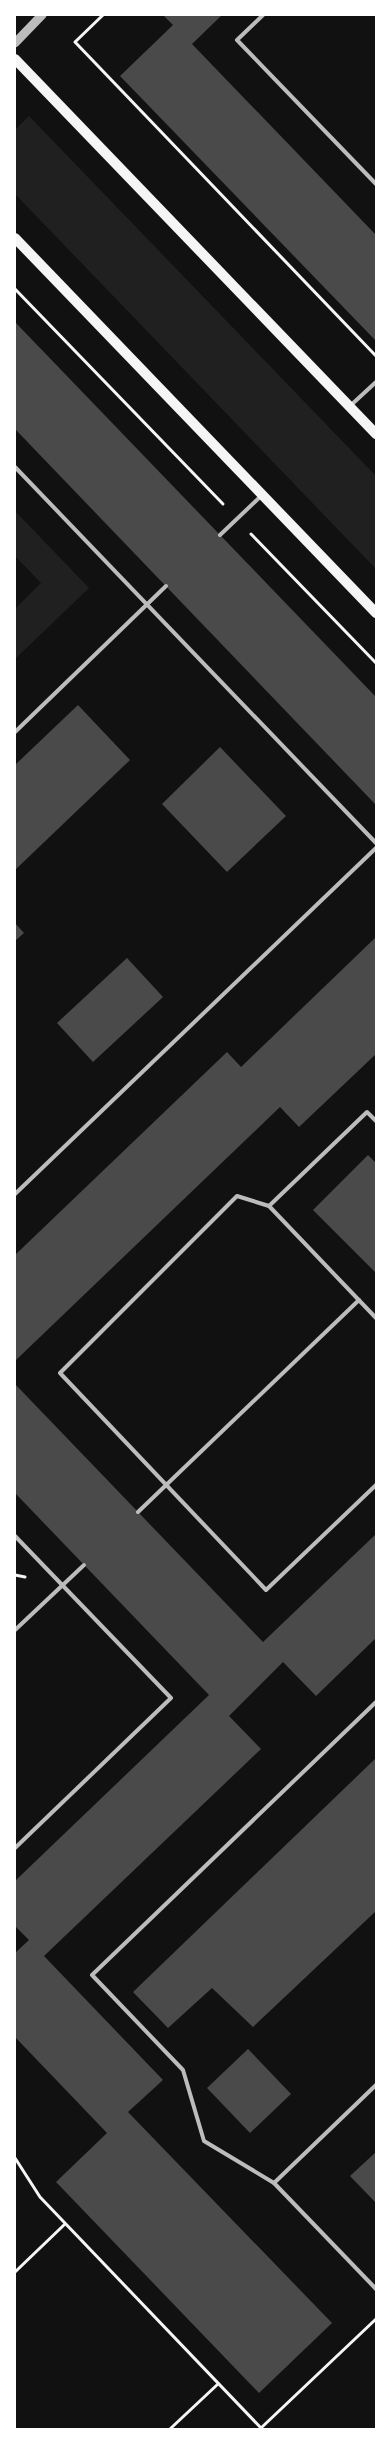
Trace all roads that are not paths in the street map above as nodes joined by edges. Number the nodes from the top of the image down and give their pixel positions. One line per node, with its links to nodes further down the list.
1 (42, 15): 3 (street)
2 (262, 15): 5 (lane)
3 (15, 43)
4 (15, 59): 8 (main road)
5 (376, 184)
6 (15, 238): 11 (main road)
7 (376, 382): 8 (lane)
8 (350, 406): 9 (main road)
9 (376, 434)
10 (15, 467): 14 (lane)
11 (262, 494): 12 (lane); 15 (main road)
12 (220, 535)
13 (166, 586): 14 (lane)
14 (147, 604): 16 (lane); 17 (lane)
15 (376, 613)
16 (15, 732)
17 (376, 843)
18 (376, 848): 20 (lane)
19 (376, 1120): 21 (lane)
20 (15, 1194)
21 (268, 1206): 22 (lane); 25 (lane)
22 (359, 1300): 23 (lane); 25 (lane)
23 (376, 1318)
24 (376, 1485): 25 (lane)
25 (166, 1486): 26 (lane)
26 (138, 1512)
27 (15, 1536): 29 (lane)
28 (84, 1565): 29 (lane)
29 (62, 1585): 30 (lane); 32 (lane)
30 (15, 1630)
31 (376, 1702): 34 (lane)
32 (15, 1848)
33 (376, 2085): 34 (lane)
34 (274, 2183): 35 (lane)
35 (376, 2289)

